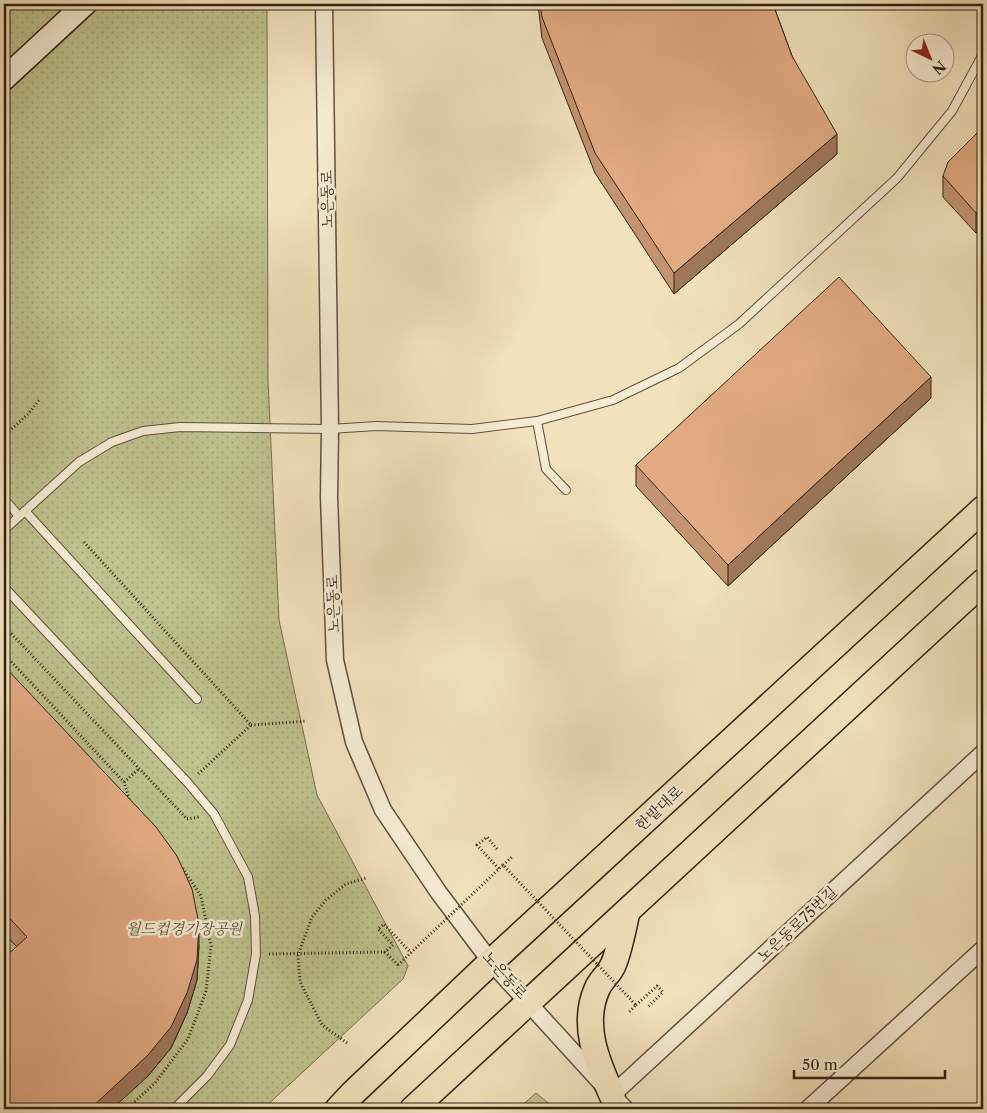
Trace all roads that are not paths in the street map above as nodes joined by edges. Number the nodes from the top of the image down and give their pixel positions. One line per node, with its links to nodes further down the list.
1 (85, 4): 4 (street)
2 (324, 4): 6 (street, 노은동로)
3 (983, 54): 5 (lane)
4 (4, 79)
5 (537, 421): 6 (lane); 7 (lane)
6 (330, 429): 10 (lane); 18 (street, 노은동로)
7 (566, 490)
8 (4, 499): 10 (lane)
9 (983, 509): 18 (main road, 한밭대로)
10 (22, 513): 11 (lane); 14 (lane)
11 (4, 530)
12 (983, 582): 16 (main road)
13 (4, 587): 22 (lane)
14 (197, 699)
15 (983, 753): 21 (street, 노은동로75번길)
16 (627, 912): 19 (main road); 21 (main road)
17 (983, 949): 25 (street)
18 (491, 962): 19 (street, 노은동로); 20 (main road, 한밭대로)
19 (529, 1002): 21 (street, 노은동로); 24 (main road)
20 (345, 1101): 23 (main road, 한밭대로)
21 (618, 1102)
22 (174, 1109)
23 (328, 1109)
24 (412, 1109)
25 (808, 1109)

